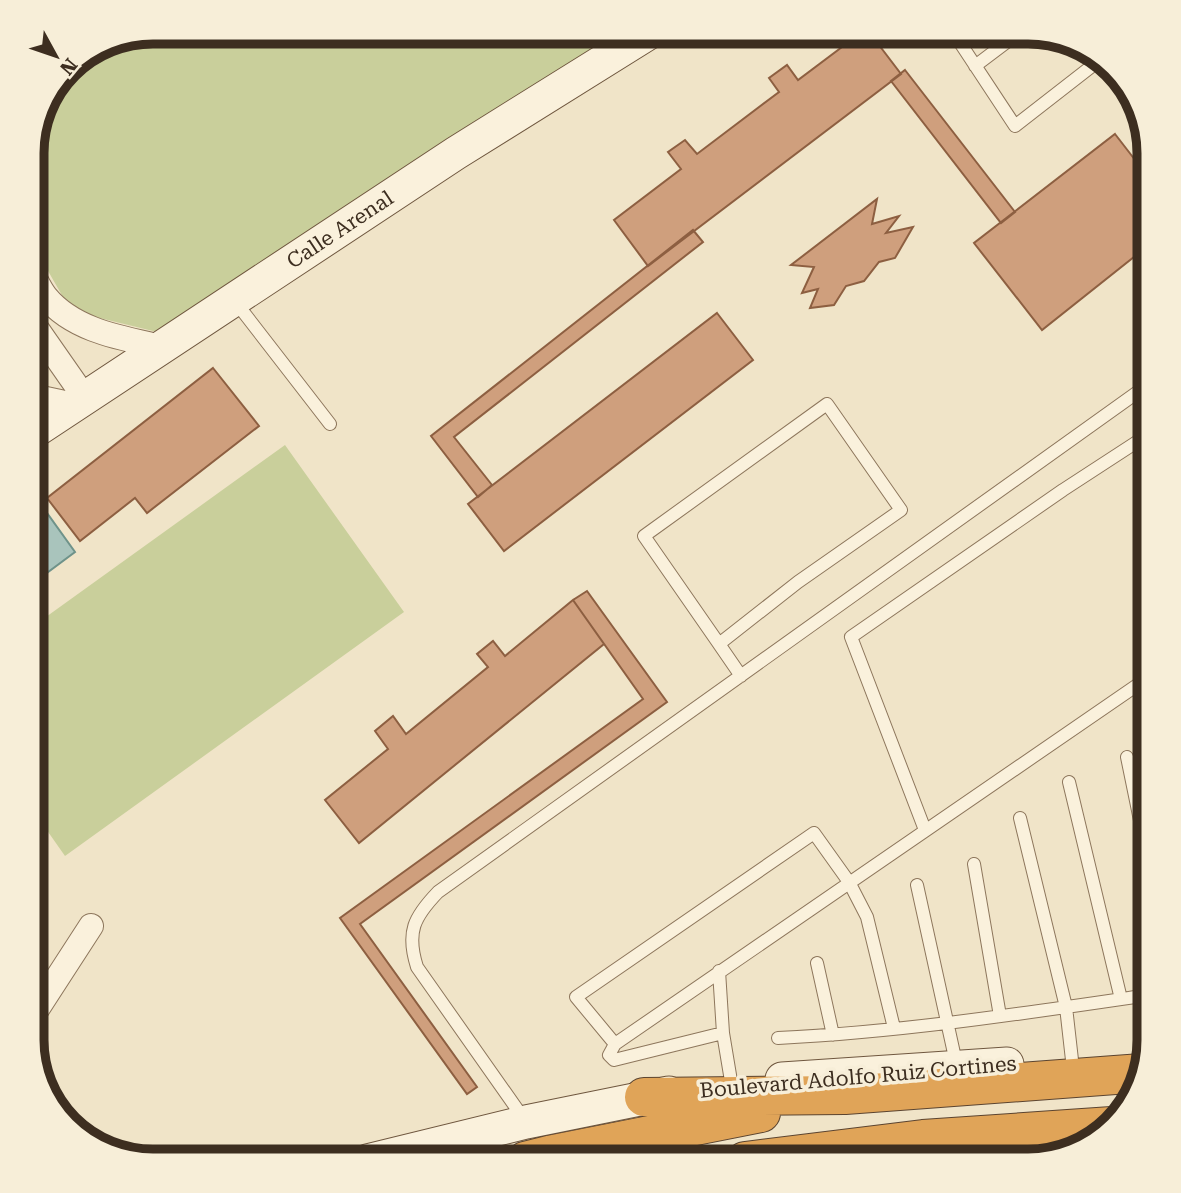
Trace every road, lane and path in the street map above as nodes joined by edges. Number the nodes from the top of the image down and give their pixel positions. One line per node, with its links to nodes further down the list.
1 (631, 44): 7 (street, Calle Arenal)
2 (961, 44): 5 (lane)
3 (1004, 44): 5 (lane)
4 (1093, 65): 5 (lane)
5 (975, 66)
6 (44, 293): 9 (street)
7 (234, 300): 9 (street, Calle Arenal); 13 (lane)
8 (44, 342): 12 (street)
9 (162, 347): 12 (street, Calle Arenal)
10 (1137, 393): 17 (lane)
11 (44, 398): 12 (street)
12 (80, 402): 14 (street, Calle Arenal)
13 (330, 424)
14 (44, 425)
15 (1137, 442): 23 (lane)
16 (719, 644): 16 (lane); 17 (lane)
17 (741, 676): 48 (lane)
18 (1137, 686): 23 (lane)
19 (1127, 757): 21 (lane)
20 (1069, 782): 32 (lane)
21 (1137, 804)
22 (1020, 818): 33 (lane)
23 (925, 830): 25 (lane)
24 (974, 864): 34 (lane)
25 (849, 882): 29 (lane); 36 (lane); 40 (lane)
26 (917, 885): 35 (lane)
27 (91, 926): 30 (street)
28 (817, 963): 38 (lane)
29 (719, 971): 37 (lane); 40 (lane)
30 (44, 990)
31 (1137, 997): 32 (lane)
32 (1121, 999): 33 (lane)
33 (1066, 1007): 34 (lane); 42 (lane)
34 (1000, 1016): 35 (lane)
35 (947, 1022): 36 (lane); 43 (lane)
36 (894, 1028): 38 (lane)
37 (723, 1033): 40 (lane); 45 (lane)
38 (833, 1035): 39 (lane)
39 (778, 1038)
40 (615, 1044)
41 (1136, 1056): 42 (street, Boulevard Adolfo Ruiz Cortines)
42 (1072, 1060): 43 (street, Boulevard Adolfo Ruiz Cortines)
43 (957, 1067): 45 (street, Boulevard Adolfo Ruiz Cortines)
44 (1131, 1074): 46 (highway)
45 (733, 1091): 46 (highway); 47 (highway)
46 (845, 1095): 51 (highway)
47 (644, 1097): 48 (street)
48 (526, 1122): 50 (street)
49 (1093, 1127): 52 (highway)
50 (416, 1149)
51 (577, 1149)
52 (842, 1149)

